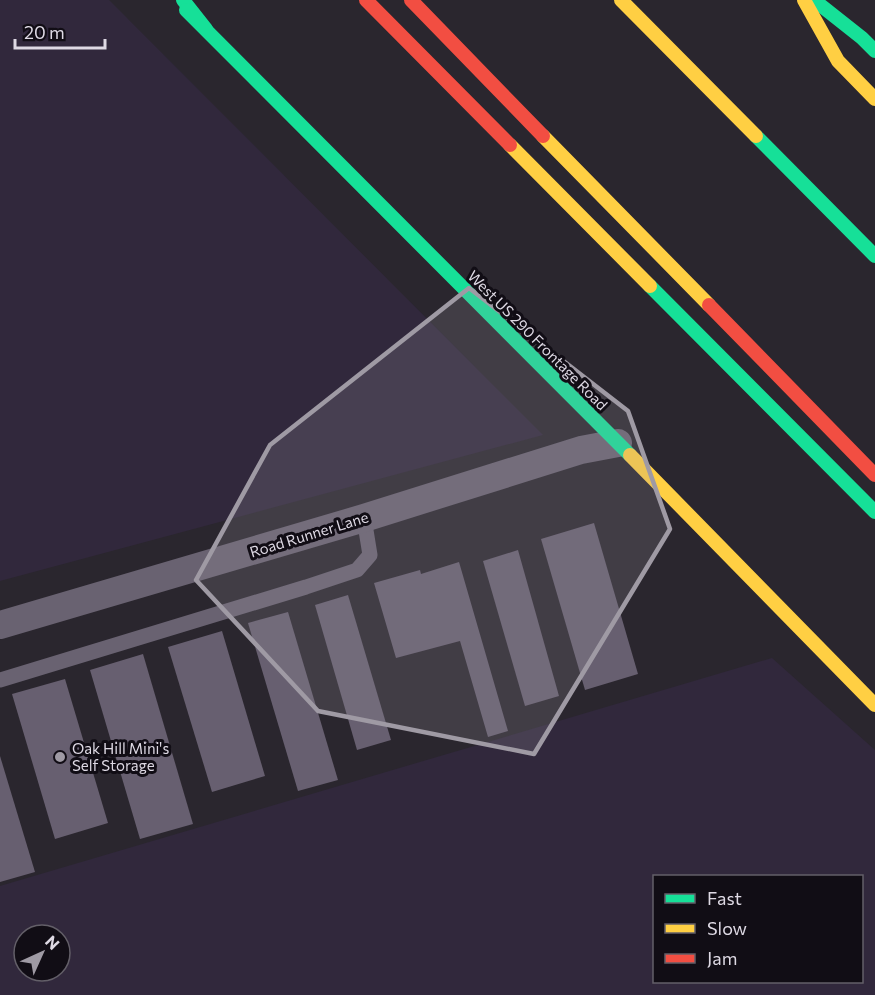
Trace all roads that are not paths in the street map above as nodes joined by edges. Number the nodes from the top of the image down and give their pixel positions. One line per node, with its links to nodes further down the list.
1 (175, 0): 8 (main road, West US 290 Frontage Road)
2 (183, 0): 8 (main road)
3 (366, 0): 14 (main road)
4 (411, 0): 13 (main road)
5 (621, 0): 11 (main road)
6 (804, 0): 10 (main road)
7 (814, 0): 9 (main road)
8 (206, 29): 12 (main road, West US 290 Frontage Road)
9 (875, 51)
10 (875, 99)
11 (875, 256)
12 (618, 443): 15 (street, Road Runner Lane); 18 (main road, West US 290 Frontage Road)
13 (875, 475)
14 (875, 512)
15 (364, 518): 16 (street, Road Runner Lane); 17 (lane)
16 (0, 625)
17 (0, 680)
18 (875, 705)

